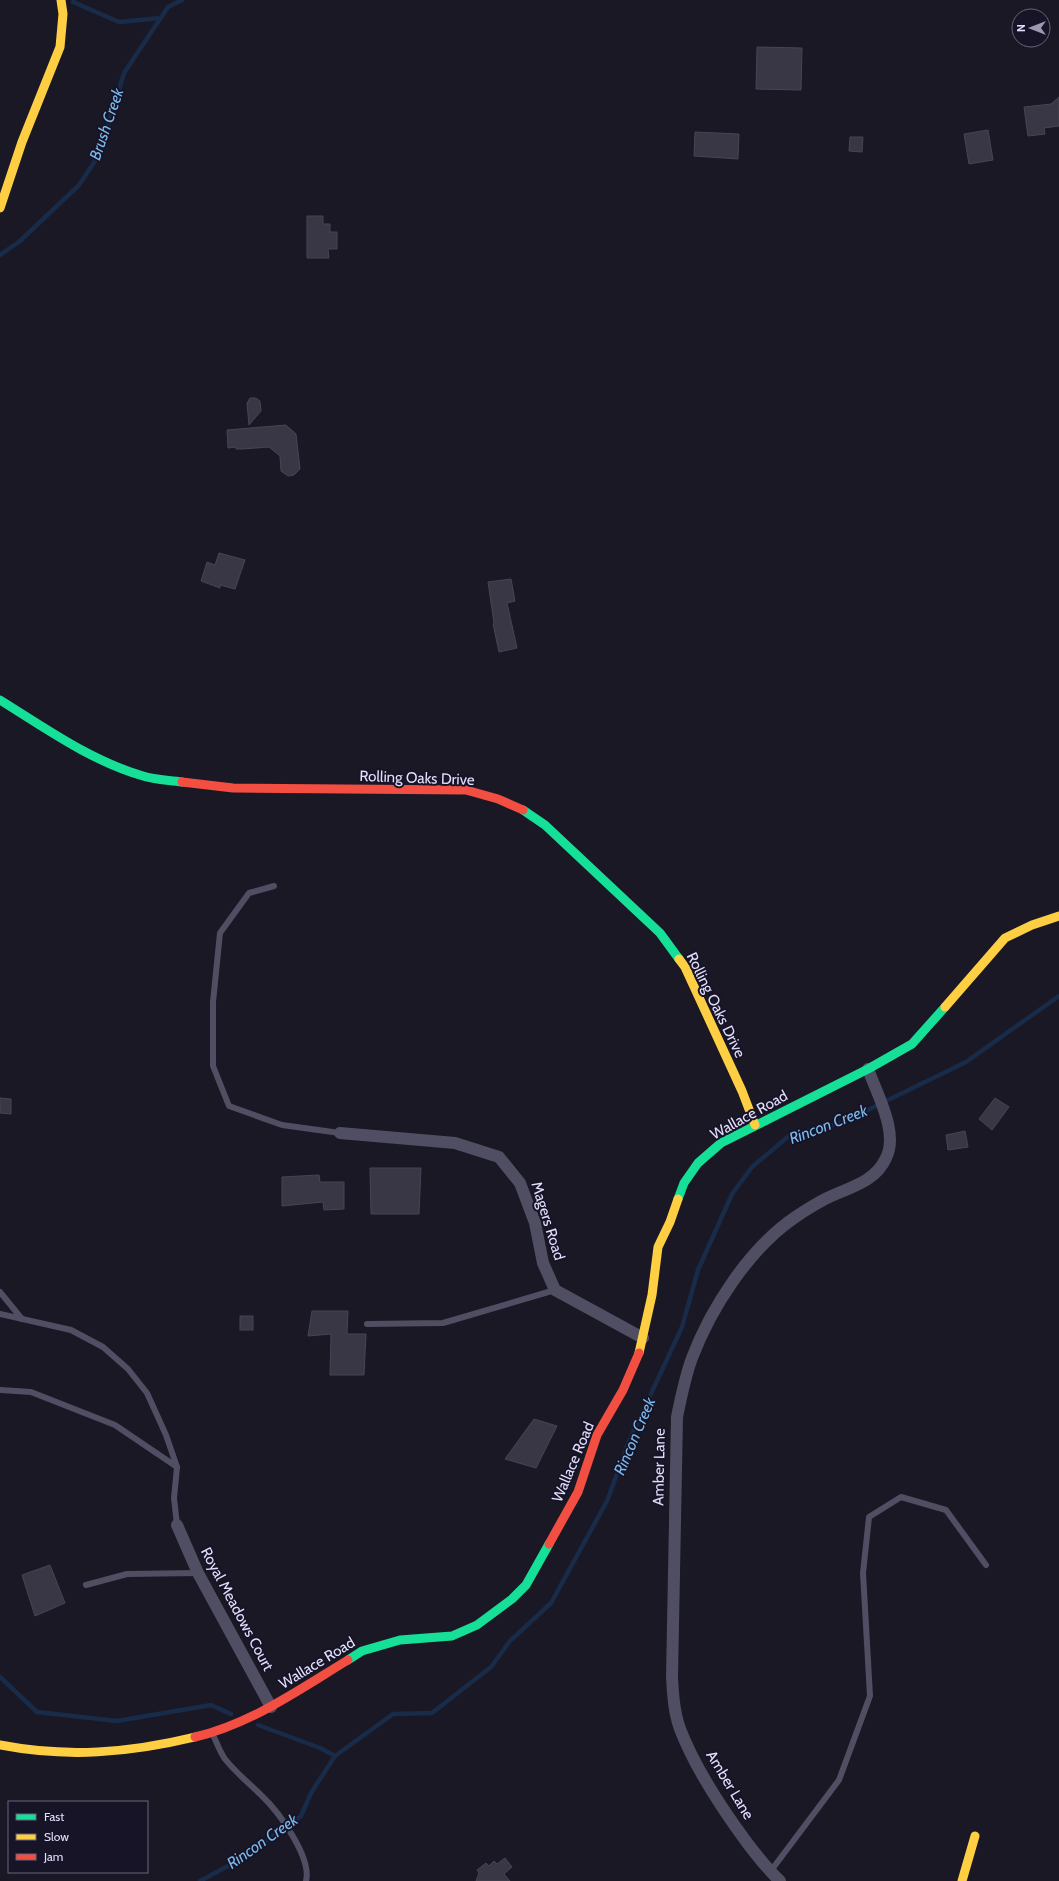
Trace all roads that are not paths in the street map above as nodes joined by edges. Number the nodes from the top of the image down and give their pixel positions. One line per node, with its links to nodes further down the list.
1 (61, 0): 2 (street)
2 (0, 208)
3 (0, 700): 7 (street, Rolling Oaks Drive)
4 (274, 886): 8 (lane)
5 (1059, 916): 6 (street, Wallace Road)
6 (868, 1069): 7 (street, Wallace Road); 25 (street, Amber Lane)
7 (755, 1125): 14 (street, Wallace Road)
8 (340, 1133): 9 (street, Magers Road)
9 (555, 1290): 13 (lane); 14 (street)
10 (0, 1292): 12 (lane)
11 (0, 1314): 12 (lane)
12 (22, 1319): 16 (lane)
13 (367, 1324)
14 (643, 1338): 21 (street, Wallace Road)
15 (0, 1390): 16 (lane)
16 (177, 1468): 17 (lane)
17 (177, 1525): 19 (street, Royal Meadows Court)
18 (986, 1565): 25 (lane)
19 (198, 1573): 20 (lane); 21 (street, Royal Meadows Court)
20 (86, 1585)
21 (271, 1707): 22 (street, Wallace Road)
22 (212, 1733): 23 (street, Wallace Road); 26 (lane)
23 (0, 1744)
24 (975, 1836): 28 (street)
25 (770, 1872): 27 (street, Amber Lane)
26 (306, 1881)
27 (780, 1881)
28 (962, 1881)

